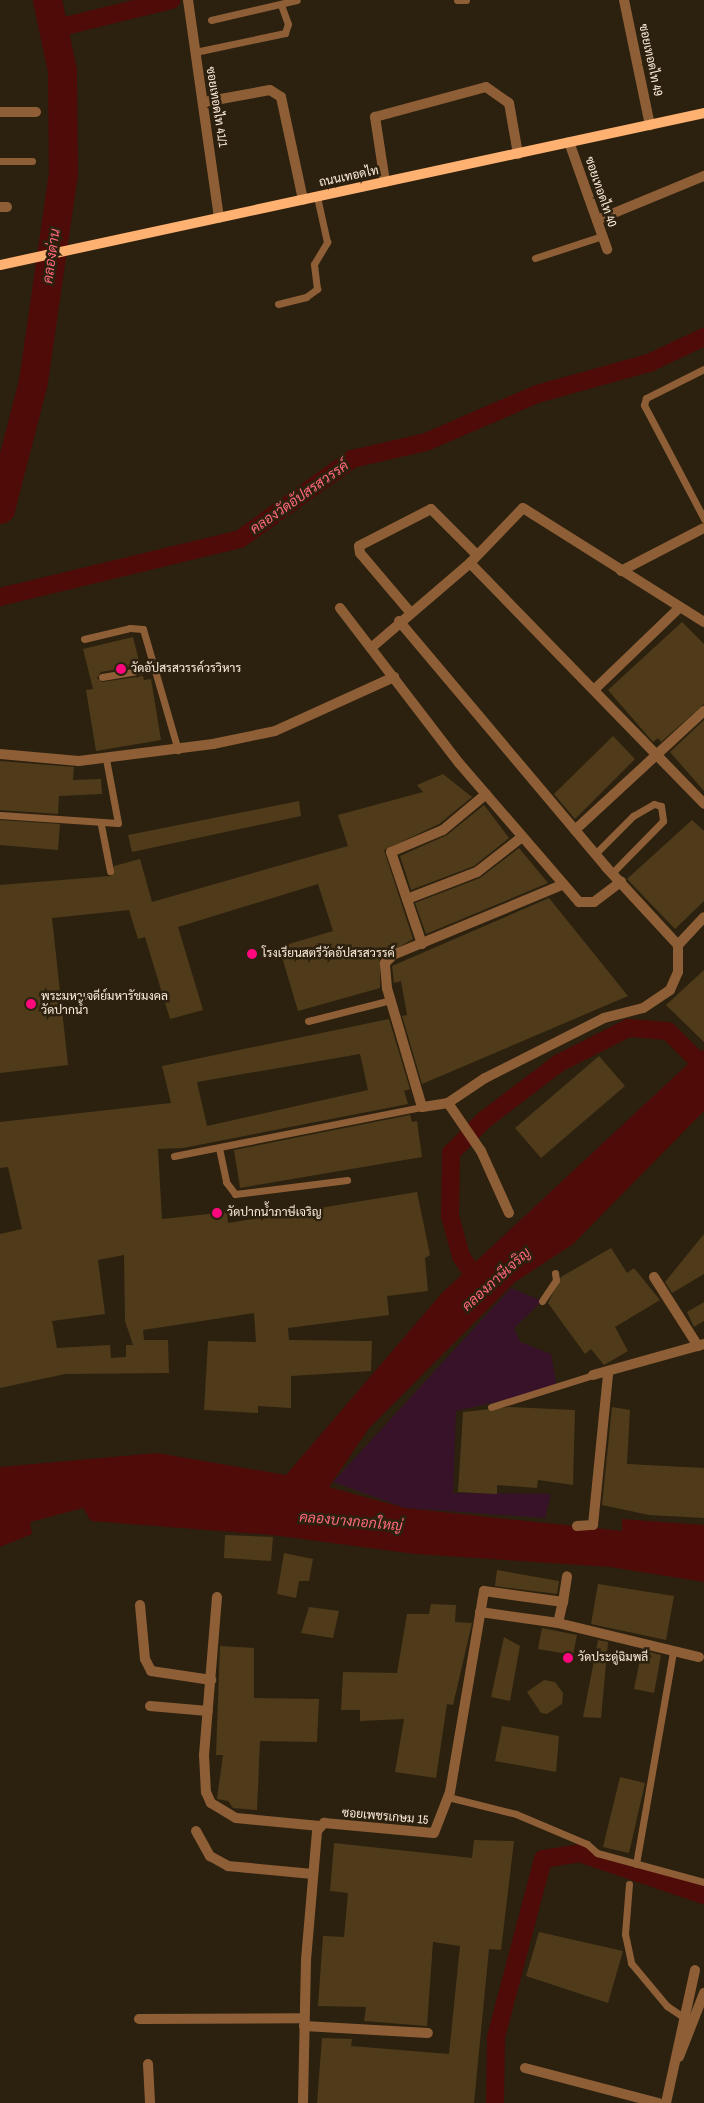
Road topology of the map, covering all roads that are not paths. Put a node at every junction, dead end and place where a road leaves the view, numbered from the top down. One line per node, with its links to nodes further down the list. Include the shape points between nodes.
1 (297, 0): 6 (lane)
2 (457, 0): 3 (lane)
3 (466, 0)
4 (624, 0): 13 (street, ซอยเทอดไท 49)
5 (188, 2): 8 (street, ซอยเทอดไท 41/1)
6 (280, 5): 7 (lane); 8 (lane, via 288,24 285,34)
7 (211, 20)
8 (195, 52): 9 (street, ซอยเทอดไท 41/1)
9 (204, 102): 21 (street, via 270,90 281,97); 22 (street, ซอยเทอดไท 41/1)
10 (0, 112): 11 (street)
11 (36, 112)
12 (704, 113): 13 (main road, ถนนเทอดไท)
13 (650, 125): 14 (main road, ถนนเทอดไท)
14 (569, 142): 15 (main road, ถนนเทอดไท); 23 (street, ซอยเทอดไท 40)
15 (518, 154): 19 (main road, ถนนเทอดไท); 19 (street, via 509,104 486,87 375,116)
16 (0, 161): 17 (lane)
17 (32, 162)
18 (704, 176): 23 (street)
19 (384, 182): 20 (main road, ถนนเทอดไท)
20 (317, 197): 21 (main road, ถนนเทอดไท); 28 (lane, via 327,242 314,264 317,289 306,297)
21 (303, 200): 22 (main road, ถนนเทอดไท)
22 (219, 218): 27 (main road, ถนนเทอดไท)
23 (597, 220): 24 (street, ซอยเทอดไท 40)
24 (602, 236): 25 (street, ซอยเทอดไท 40); 26 (lane)
25 (607, 249)
26 (535, 258)
27 (0, 265)
28 (278, 304)
29 (704, 369): 30 (lane, via 646,398 644,409)
30 (704, 519)
31 (704, 528): 33 (street)
32 (473, 559): 33 (street, via 523,508); 36 (street); 36 (street, via 431,509 360,546 360,553); 44 (street)
33 (621, 572): 35 (street)
34 (340, 608): 40 (street)
35 (679, 608): 38 (street); 44 (street)
36 (410, 612): 37 (street)
37 (399, 621): 40 (street); 54 (street)
38 (704, 622)
39 (84, 639): 41 (lane, via 139,627 148,638)
40 (371, 648): 43 (street)
41 (156, 668): 42 (lane); 46 (lane)
42 (102, 677)
43 (394, 677): 46 (street, via 275,731); 50 (street)
44 (596, 688): 48 (street)
45 (704, 711): 48 (street)
46 (178, 750): 49 (street)
47 (0, 754): 49 (street, via 48,760)
48 (654, 754): 51 (street); 54 (street)
49 (106, 759): 53 (lane, via 118,823)
50 (486, 794): 55 (street); 61 (street, via 443,830 391,852)
51 (704, 804)
52 (0, 815): 53 (lane)
53 (101, 825): 57 (lane)
54 (575, 830): 56 (street)
55 (522, 837): 60 (street); 61 (street, via 477,872)
56 (595, 854): 58 (street); 58 (lane, via 633,816 654,804 661,806 663,821)
57 (110, 870)
58 (612, 873): 59 (street)
59 (621, 882): 60 (street, via 583,904); 64 (street)
60 (562, 885): 63 (street)
61 (407, 899): 63 (street)
62 (704, 917): 64 (street)
63 (422, 944): 65 (street, via 393,955 386,963)
64 (678, 945): 67 (street, via 679,964 670,990 643,1008 604,1018 484,1078)
65 (391, 1000): 66 (lane); 68 (street)
66 (308, 1021)
67 (448, 1103): 68 (street); 72 (street, via 481,1152)
68 (422, 1107): 69 (lane)
69 (219, 1148): 70 (lane); 71 (lane, via 226,1182 235,1194)
70 (174, 1156)
71 (347, 1180)
72 (508, 1213)
73 (555, 1273): 75 (lane, via 556,1280)
74 (654, 1277): 76 (street)
75 (542, 1301)
76 (701, 1344): 77 (street)
77 (608, 1374): 78 (street); 80 (street, via 594,1525)
78 (593, 1375): 79 (lane)
79 (491, 1407)
80 (577, 1526)
81 (567, 1576): 83 (street)
82 (217, 1597): 89 (street)
83 (562, 1602): 85 (street, ซอยเพชรเกษม 15, via 484,1591); 86 (street)
84 (140, 1605): 89 (street, via 145,1659 151,1671)
85 (480, 1612): 86 (street); 92 (street, ซอยเพชรเกษม 15)
86 (558, 1623): 87 (street)
87 (673, 1651): 88 (street); 95 (lane)
88 (699, 1657)
89 (211, 1680): 91 (street)
90 (150, 1706): 91 (street)
91 (208, 1711): 93 (street, via 204,1755 206,1792 211,1803 236,1818)
92 (448, 1797): 93 (street, ซอยเพชรเกษม 15, via 431,1834); 95 (lane, via 516,1814 587,1844 597,1853)
93 (320, 1826): 96 (street)
94 (196, 1831): 96 (street, via 210,1856 228,1866)
95 (636, 1864): 97 (lane)
96 (314, 1874): 103 (street)
97 (704, 1882)
98 (629, 1884): 101 (lane, via 625,1934 631,1963 667,2006)
99 (695, 1970): 101 (street)
100 (704, 1993): 105 (street)
101 (685, 2018): 105 (street)
102 (139, 2019): 103 (street)
103 (304, 2022): 104 (street); 109 (street)
104 (428, 2033)
105 (679, 2058): 111 (street)
106 (148, 2064): 108 (street)
107 (525, 2068): 110 (street)
108 (150, 2103)
109 (303, 2103)
110 (658, 2103)
111 (666, 2103)

